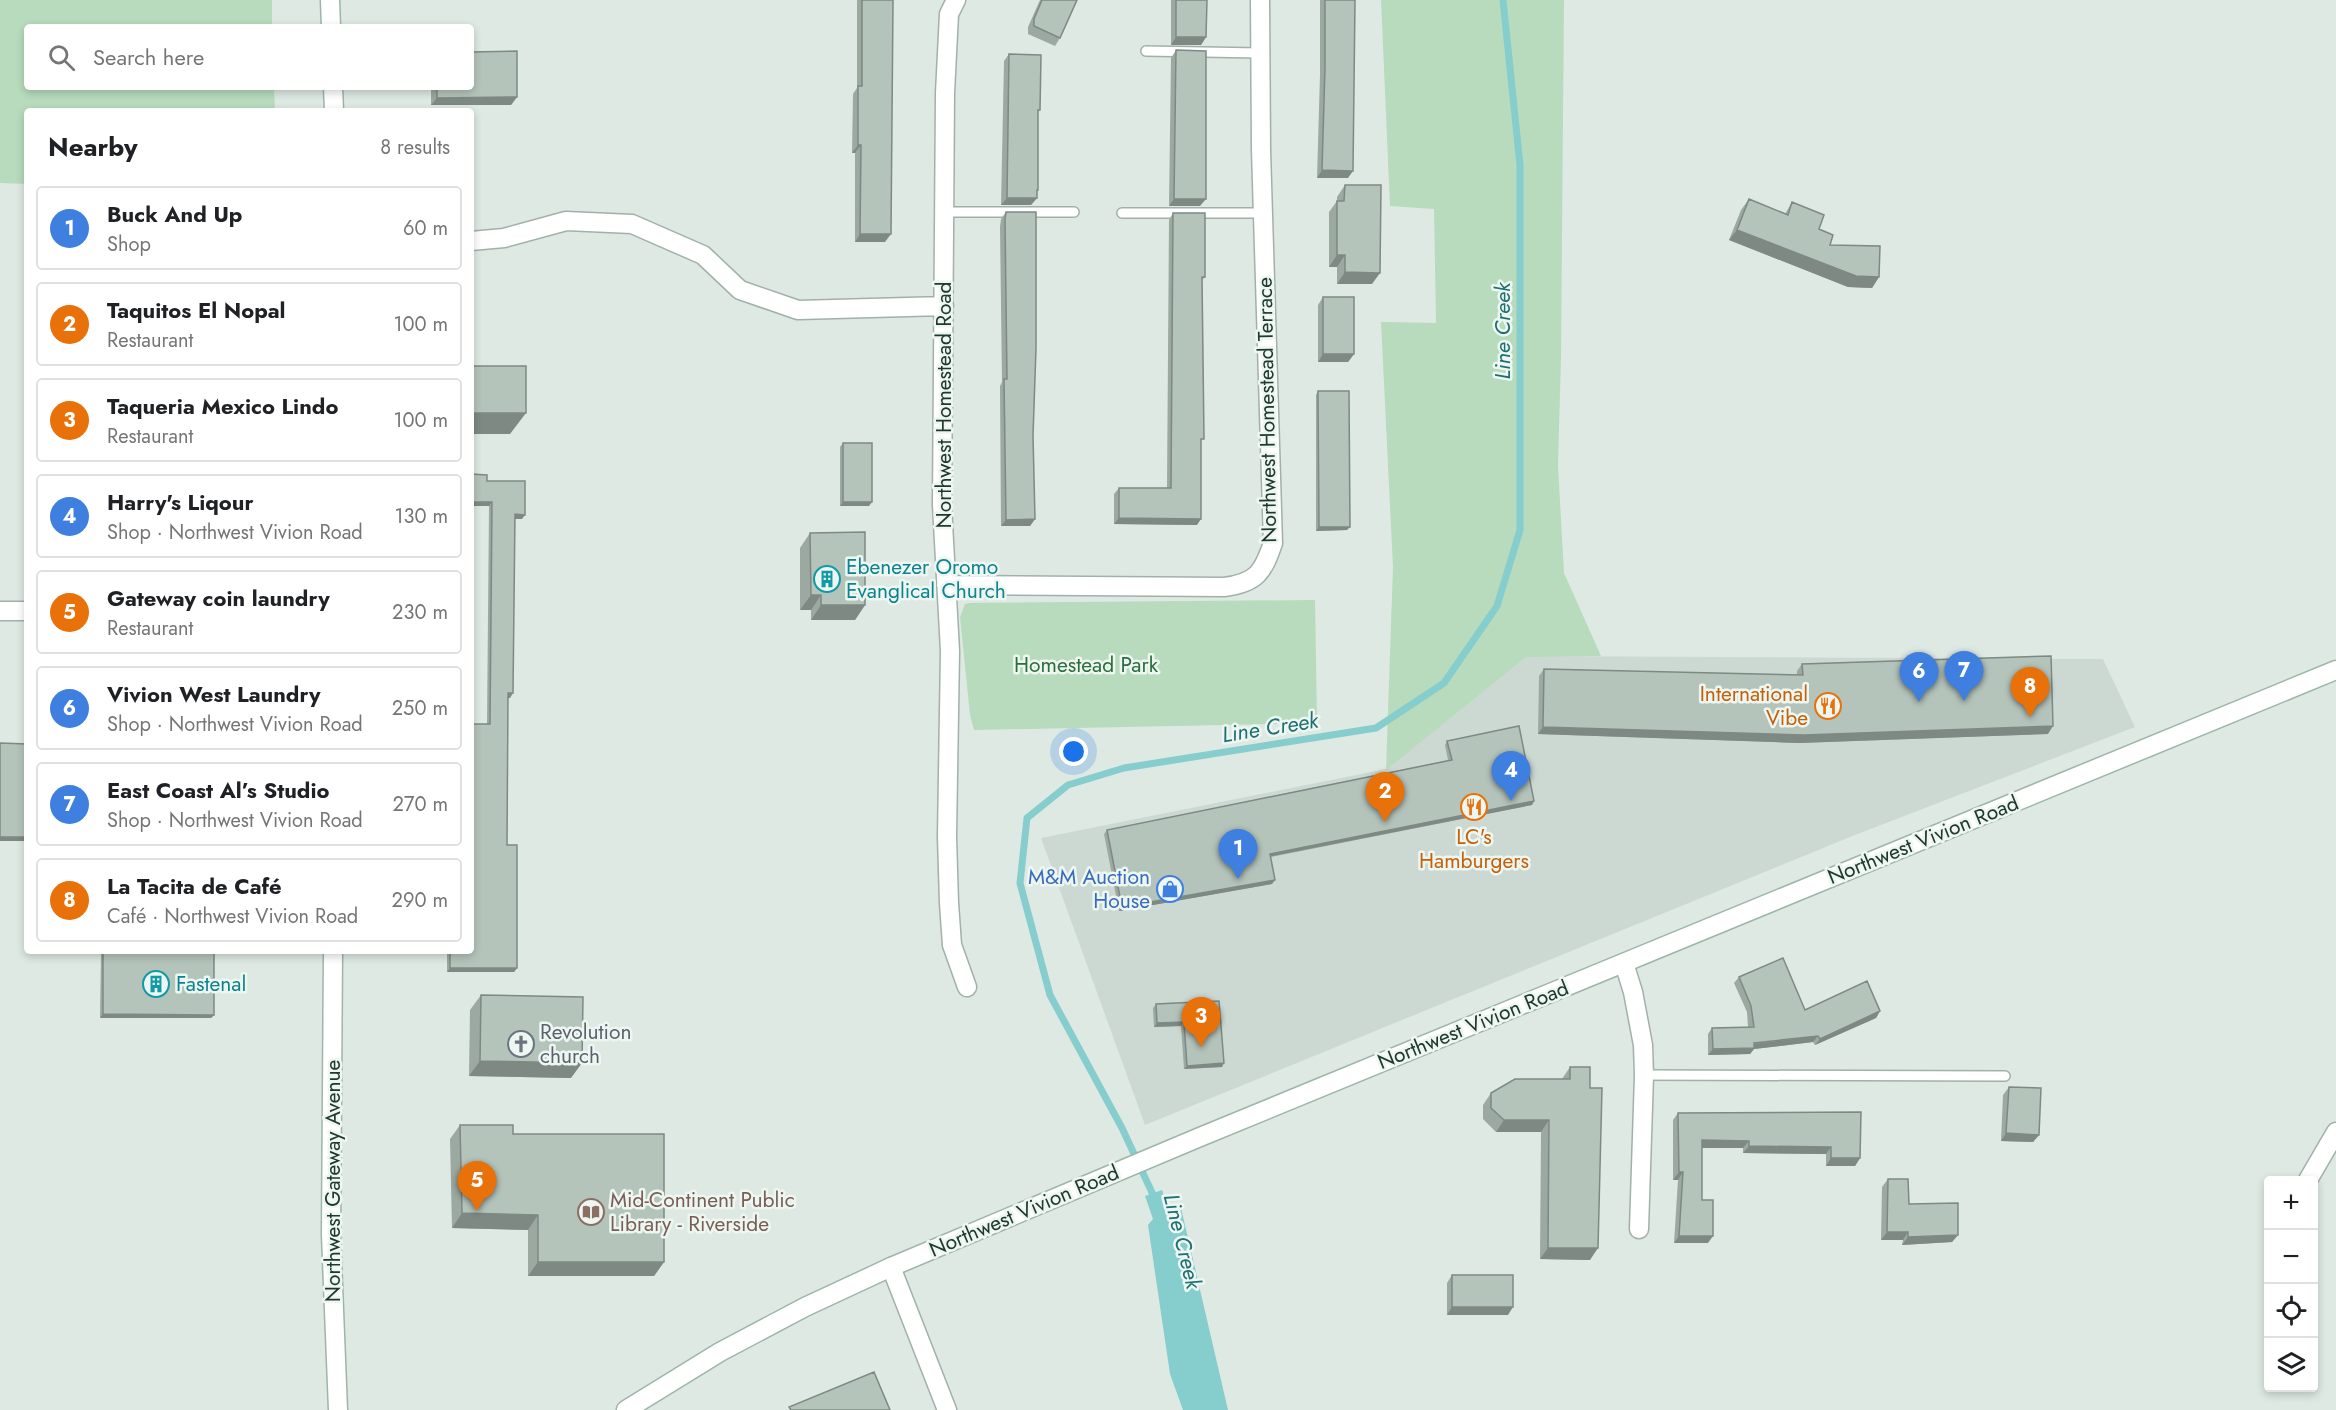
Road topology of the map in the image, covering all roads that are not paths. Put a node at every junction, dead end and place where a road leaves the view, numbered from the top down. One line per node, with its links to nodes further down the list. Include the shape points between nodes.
1 (330, 0): 4 (street)
2 (956, 0): 9 (street, Northwest Homestead Road, via 949,14)
3 (1260, 0): 6 (street, Northwest Homestead Terrace)
4 (331, 24)
5 (1146, 51): 6 (lane)
6 (1260, 53): 12 (street, Northwest Homestead Terrace)
7 (333, 90): 8 (street)
8 (334, 108)
9 (944, 212): 10 (lane); 14 (street, Northwest Homestead Road)
10 (1074, 212)
11 (1122, 213): 12 (lane)
12 (1263, 213): 15 (street, Northwest Homestead Terrace, via 1273,543 1264,567 1239,585 1224,587)
13 (474, 241): 14 (street, via 504,238 566,220 632,224 703,255 740,290 798,310)
14 (944, 306): 15 (street, Northwest Homestead Road, via 942,505)
15 (946, 585): 21 (street, Northwest Homestead Road, via 950,651 946,837 949,903 952,945)
16 (0, 611): 17 (street)
17 (24, 611)
18 (2336, 670): 20 (street, Northwest Vivion Road)
19 (333, 954): 28 (street, Northwest Gateway Avenue, via 332,1235)
20 (1624, 963): 22 (street, via 1643,1045); 27 (street, Northwest Vivion Road)
21 (967, 987)
22 (1644, 1075): 23 (lane); 26 (street)
23 (2005, 1076)
24 (2336, 1132): 25 (street)
25 (2310, 1176)
26 (1639, 1229)
27 (891, 1267): 29 (street, Northwest Vivion Road, via 720,1352); 30 (street)
28 (338, 1410)
29 (626, 1410)
30 (947, 1410)

